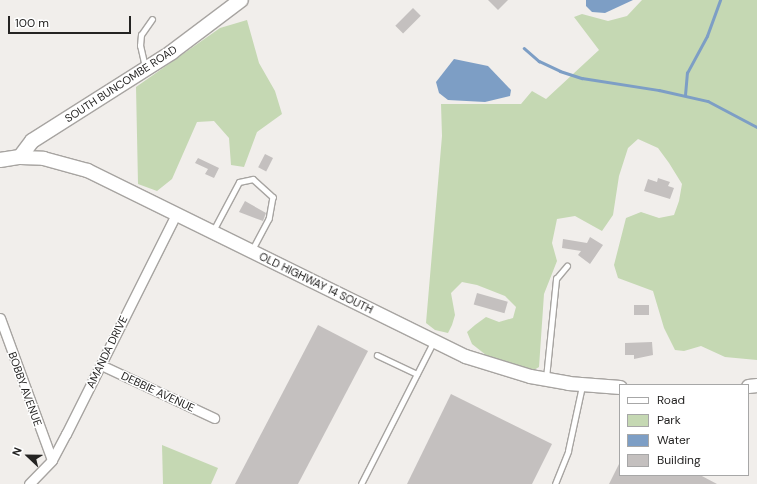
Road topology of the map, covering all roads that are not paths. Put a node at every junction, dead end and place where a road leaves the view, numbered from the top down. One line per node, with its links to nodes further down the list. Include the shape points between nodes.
1 (241, 0): 3 (main road, SOUTH BUNCOMBE ROAD, via 206,28)
2 (152, 19): 3 (lane, via 141,35 140,46)
3 (146, 68): 4 (main road, SOUTH BUNCOMBE ROAD, via 32,141)
4 (20, 157): 5 (main road); 6 (street, OLD HIGHWAY 14 SOUTH, via 43,158 87,170)
5 (0, 160)
6 (176, 214): 7 (street, OLD HIGHWAY 14 SOUTH); 13 (street, AMANDA DRIVE)
7 (213, 232): 8 (street, OLD HIGHWAY 14 SOUTH); 8 (lane, via 239,182 253,179 273,197 269,219)
8 (252, 251): 11 (street, OLD HIGHWAY 14 SOUTH)
9 (567, 266): 15 (lane, via 556,279)
10 (0, 320): 19 (street, BOBBY AVENUE)
11 (434, 341): 14 (lane); 15 (street, OLD HIGHWAY 14 SOUTH, via 487,364)
12 (377, 355): 14 (lane)
13 (101, 365): 18 (street, DEBBIE AVENUE); 19 (street, AMANDA DRIVE)
14 (417, 374): 21 (lane)
15 (546, 379): 16 (street, OLD HIGHWAY 14 SOUTH)
16 (582, 385): 17 (street, OLD HIGHWAY 14 SOUTH); 22 (lane, via 568,452)
17 (619, 387)
18 (214, 418)
19 (52, 460): 20 (street, AMANDA DRIVE)
20 (29, 484)
21 (361, 484)
22 (555, 484)

